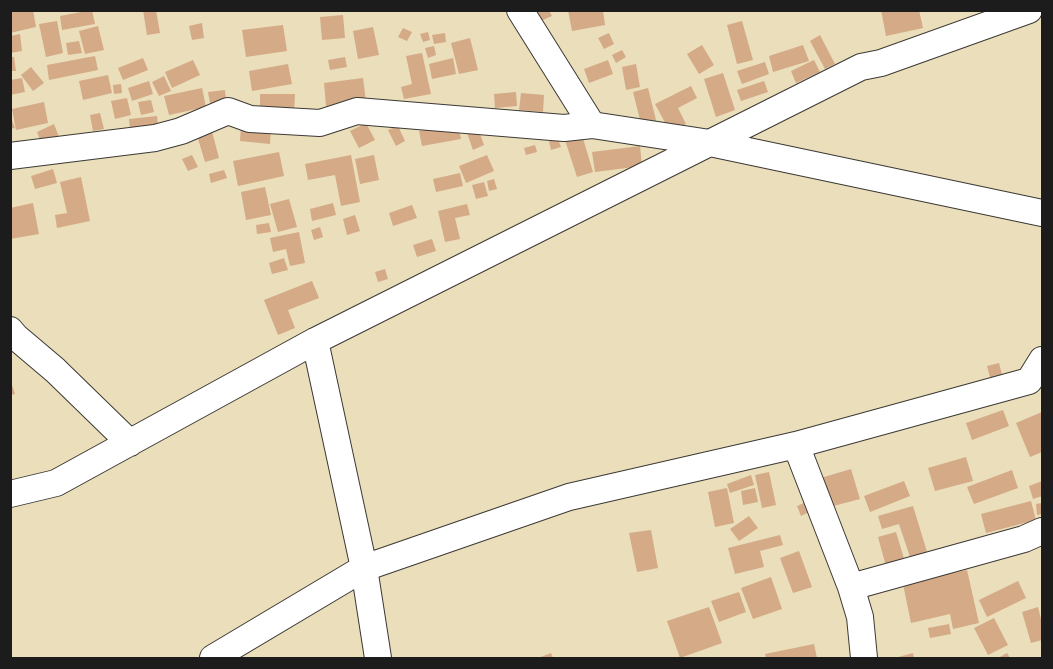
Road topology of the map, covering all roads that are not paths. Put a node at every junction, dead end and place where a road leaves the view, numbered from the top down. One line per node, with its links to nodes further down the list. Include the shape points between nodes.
1 (520, 10): 3 (street)
2 (1021, 12): 4 (street, via 861,67)
3 (592, 125): 4 (street); 5 (street, via 564,128 357,111 320,123 290,122 250,119 228,111 155,138)
4 (710, 143): 6 (street); 8 (street)
5 (10, 156)
6 (1042, 213)
7 (10, 330): 10 (street)
8 (315, 340): 10 (street); 14 (street)
9 (1042, 360): 11 (street, via 1029,381)
10 (130, 442): 12 (street, via 56,483)
11 (796, 445): 14 (street, via 569,497); 15 (street)
12 (10, 494)
13 (1042, 531): 15 (street)
14 (364, 568): 16 (street); 17 (street)
15 (851, 587): 18 (street, via 860,617)
16 (213, 658)
17 (378, 658)
18 (864, 658)

